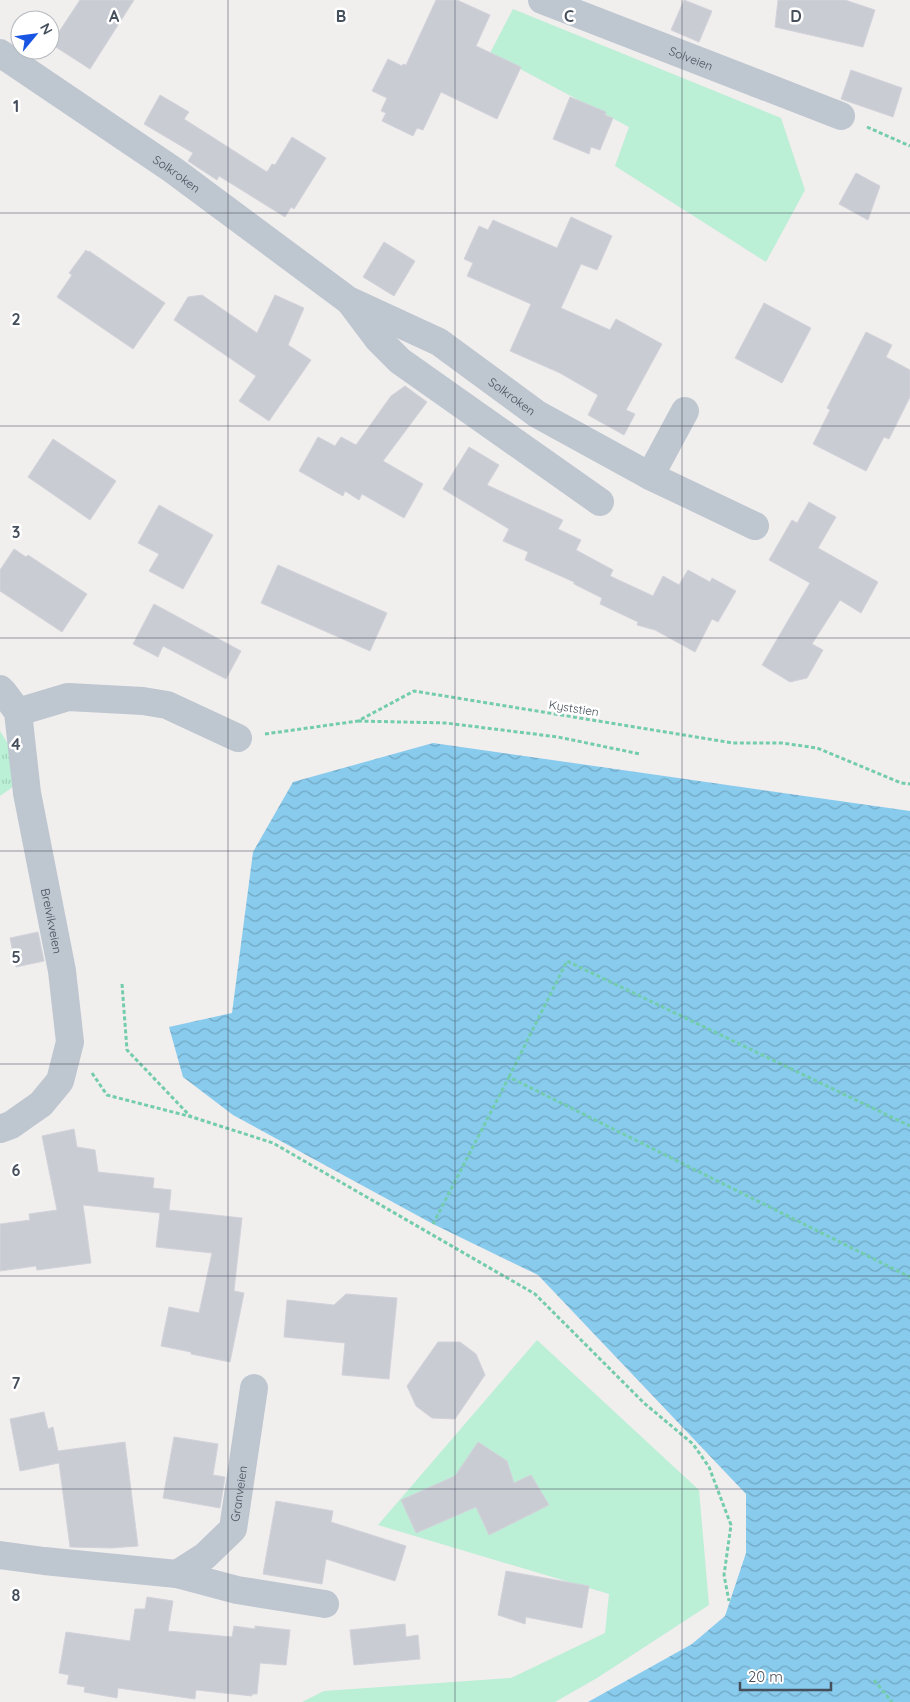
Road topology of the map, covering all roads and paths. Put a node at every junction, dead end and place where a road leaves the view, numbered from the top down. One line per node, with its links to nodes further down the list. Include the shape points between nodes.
1 (542, 0): 3 (street, Solveien)
2 (0, 53): 5 (street, Solkroken, via 173,170)
3 (841, 116): 4 (path)
4 (910, 146)
5 (348, 300): 7 (street, Solkroken, via 439,342 537,414); 8 (street, Solkroken, via 400,361)
6 (685, 411): 7 (street)
7 (650, 476): 9 (street, Solkroken)
8 (600, 502)
9 (755, 526)
10 (0, 689): 11 (street, Breivikveien)
11 (18, 712): 13 (street, via 68,697 143,701 167,705); 17 (street, Breivikveien, via 27,793 62,971)
12 (358, 721): 13 (path, Kyststien); 14 (path, via 446,723 558,737); 15 (path, Kyststien, via 414,691 733,743 782,743 817,748)
13 (238, 738)
14 (640, 754)
15 (910, 784)
16 (122, 984): 19 (path, via 127,1050)
17 (70, 1042): 19 (path, via 107,1095); 21 (street, Breivikveien, via 60,1081 41,1104)
18 (509, 1077): 20 (path, via 567,961); 22 (path); 23 (path)
19 (192, 1117): 27 (path, via 273,1143 535,1294 644,1403 693,1444 709,1467 730,1525 724,1575)
20 (910, 1126)
21 (0, 1129)
22 (433, 1224)
23 (910, 1276)
24 (254, 1388): 26 (street, Granveien, via 233,1529 205,1556)
25 (0, 1555): 26 (street)
26 (177, 1574): 28 (street, via 237,1590)
27 (729, 1601)
28 (325, 1604)
29 (874, 1680): 30 (path)
30 (892, 1702)

